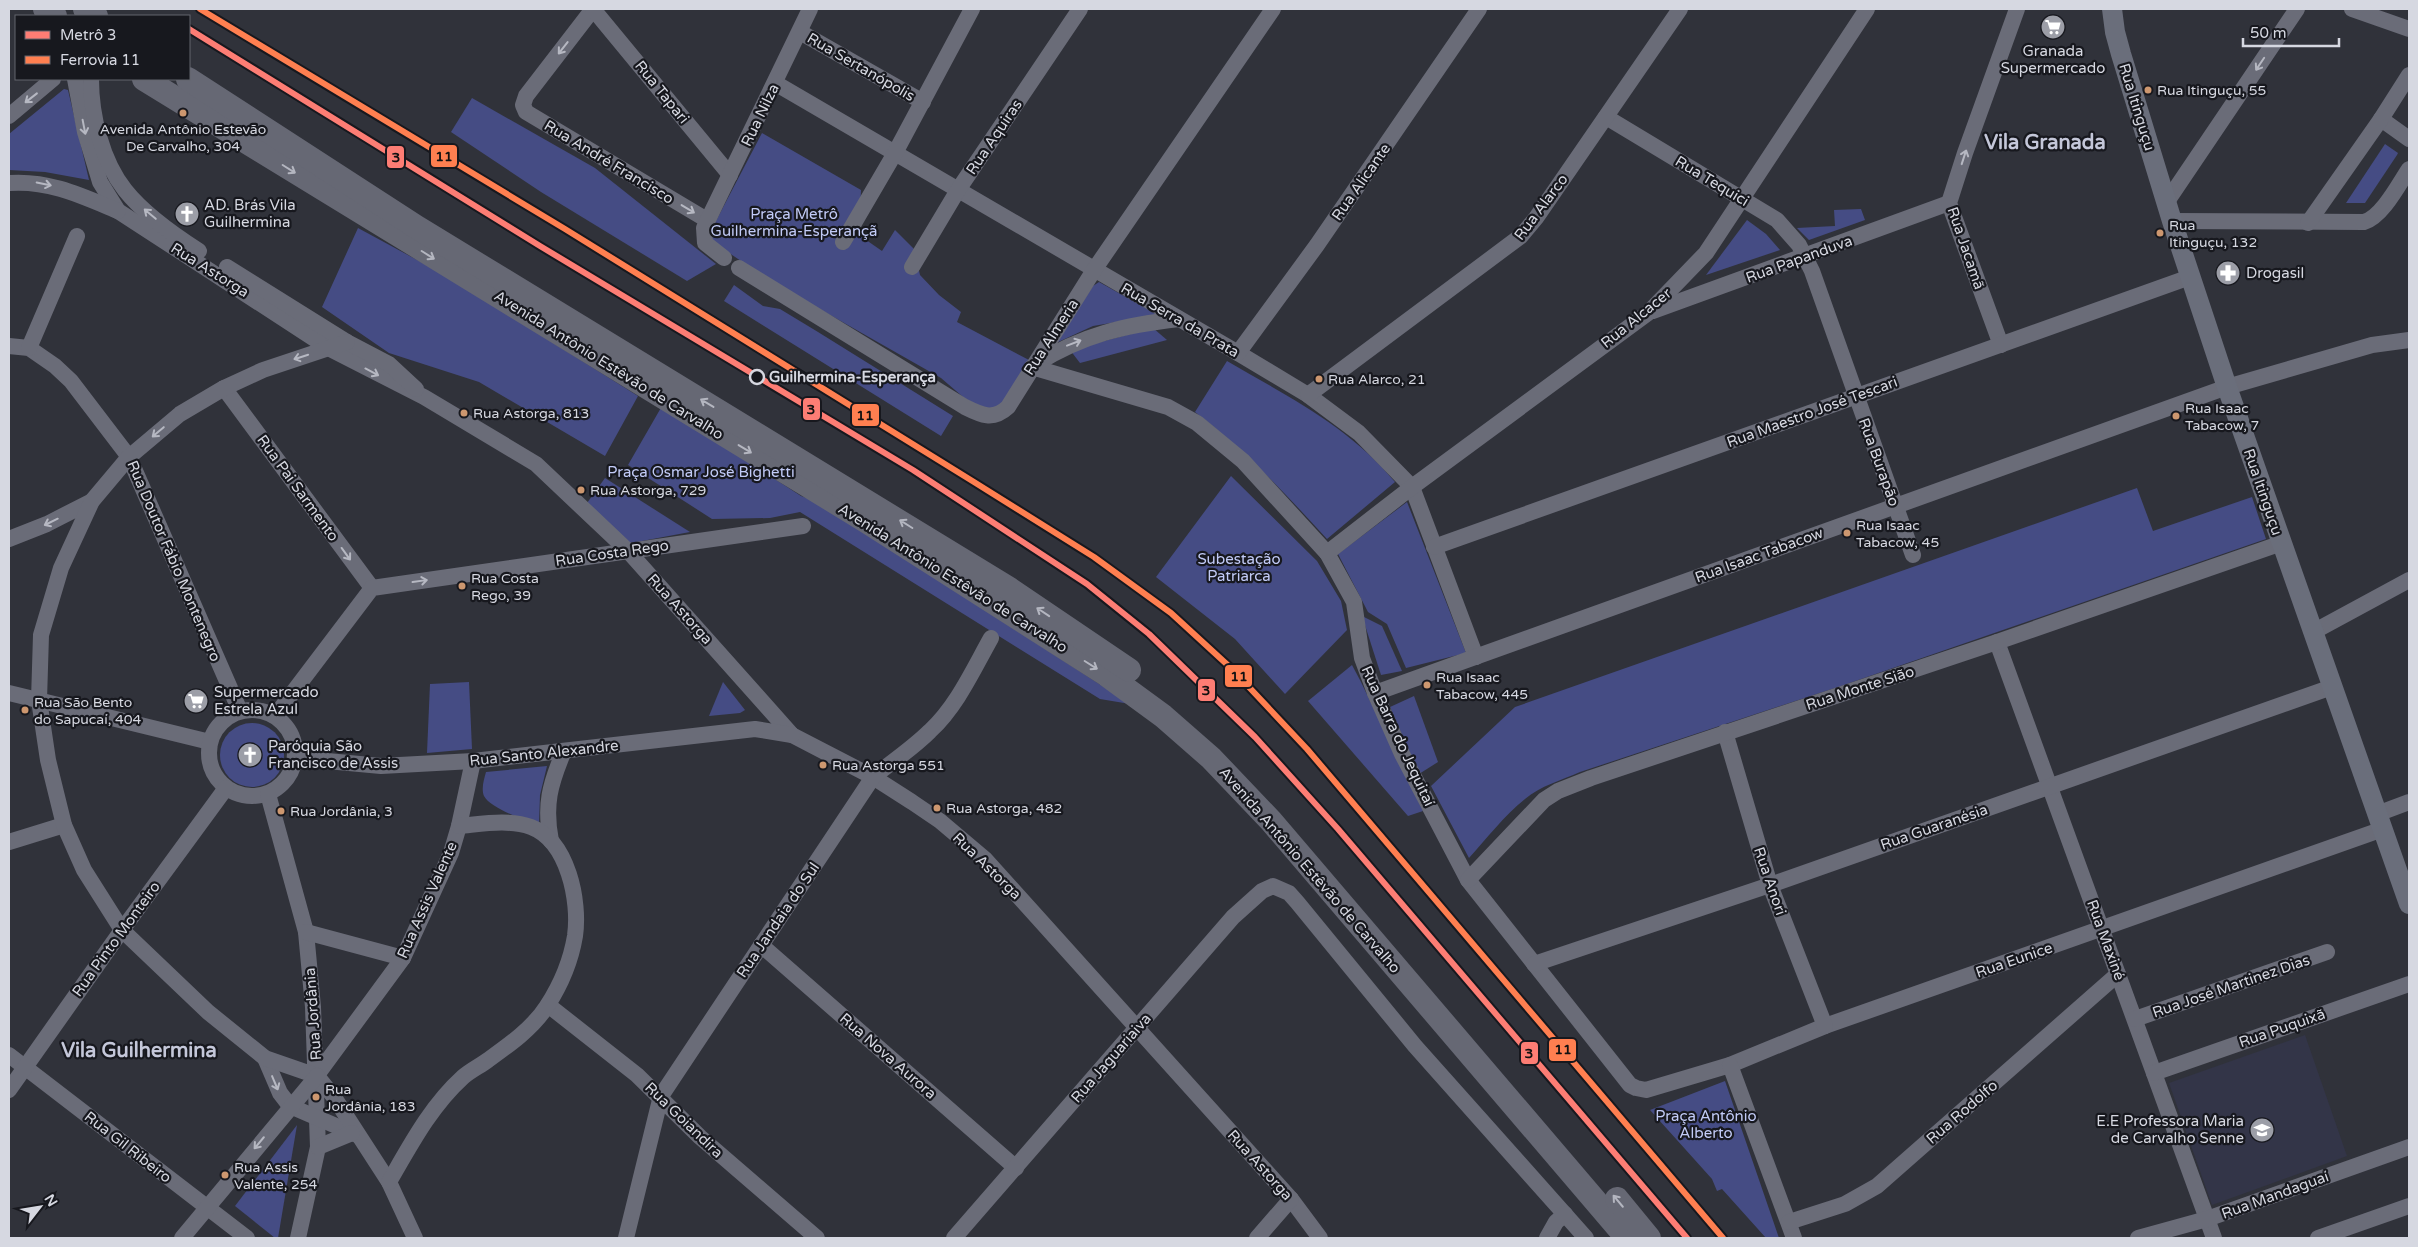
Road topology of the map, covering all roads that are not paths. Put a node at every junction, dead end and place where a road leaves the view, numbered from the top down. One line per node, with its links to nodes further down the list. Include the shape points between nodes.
1 (593, 9): 30 (street, Rua Tapari); 39 (street, Rua André Francisco, one-way to 39, via 526,96 523,105 526,112)
2 (810, 9): 14 (street, Rua Nilza)
3 (972, 9): 22 (street)
4 (1080, 9): 33 (street, Rua Aquiras)
5 (1273, 9): 47 (street, Rua Almeria)
6 (1479, 9): 57 (street, Rua Alicante, via 1317,245)
7 (1680, 9): 24 (street, Rua Alarco)
8 (1868, 9): 35 (street, Rua Alcacer)
9 (2017, 9): 36 (street, Rua Jacamã, one-way to 9)
10 (2296, 9): 38 (street, one-way to 38)
11 (2352, 9): 13 (street)
12 (2111, 11): 38 (main road, Rua Itinguçu)
13 (2409, 29)
14 (800, 32): 21 (street, Rua Nilza); 22 (street, Rua Sertanópolis)
15 (2409, 76): 25 (street)
16 (52, 80): 23 (street, one-way to 23)
17 (75, 80): 31 (street, Rua Astorga, one-way to 31, via 85,132)
18 (91, 80): 28 (street, Rua Astorga, via 98,133)
19 (146, 80): 153 (highway, Avenida Antônio Estêvão de Carvalho, one-way to 153, via 866,521 1107,675 1163,716 1211,758 1270,820)
20 (190, 80): 154 (highway, Avenida Antônio Estêvão de Carvalho, one-way to 20, via 1265,791 1214,738 1128,669 1008,588 418,228)
21 (775, 83): 27 (street, Rua Serra da Prata); 30 (street, Rua Nilza)
22 (923, 102): 27 (street)
23 (9, 116)
24 (1606, 117): 35 (street, Rua Tequici); 61 (street, Rua Alarco, via 1536,218 1511,245)
25 (2381, 119): 26 (street); 40 (street)
26 (2409, 139)
27 (895, 153): 33 (street, Rua Serra da Prata); 42 (street)
28 (111, 166): 31 (street); 52 (street, Rua Astorga, one-way to 28, via 189,244 137,202 125,190)
29 (2409, 169): 40 (street, via 2379,213 2370,220)
30 (730, 175): 39 (street, Rua Nilza)
31 (100, 182): 34 (street, via 92,189); 37 (street, Rua Astorga)
32 (9, 183): 34 (street, one-way to 34, via 36,182)
33 (958, 190): 45 (street, Rua Aquiras); 47 (street, Rua Serra da Prata)
34 (78, 193): 37 (street)
35 (1743, 200): 43 (street, Rua Tequici, via 1777,220); 49 (street, Rua Alcacer, via 1706,253)
36 (1949, 203): 43 (street, Rua Papanduva); 53 (street, Rua Jacamã)
37 (118, 211): 56 (street, Rua Astorga)
38 (2169, 212): 40 (street); 48 (main road, Rua Itinguçu)
39 (708, 220): 44 (street, via 703,233 705,243)
40 (2308, 223)
41 (77, 236): 55 (street)
42 (843, 242)
43 (1806, 256): 49 (street, Rua Papanduva); 62 (street, Rua Burapão)
44 (724, 258)
45 (912, 267)
46 (739, 268): 58 (street, Rua Almeria, via 984,416 1000,414 1008,407)
47 (1094, 270): 50 (street, Rua Serra da Prata); 58 (street, Rua Almeria)
48 (2190, 277): 53 (street, Rua Maestro José Tescari); 60 (main road, Rua Itinguçu)
49 (1648, 313): 65 (street, Rua Alcacer)
50 (1179, 319): 57 (street, Rua Serra da Prata); 58 (street, one-way to 50, via 1073,342 1114,330)
51 (2409, 340): 60 (street, Rua Isaac Tabacow, via 2372,345)
52 (347, 342): 56 (street); 63 (street, Rua Astorga, via 389,364)
53 (2001, 344): 62 (street, Rua Maestro José Tescari)
54 (9, 346): 55 (street, Rua Doutor Fábio Montenegro)
55 (29, 348): 64 (street, Rua Doutor Fábio Montenegro, via 71,382)
56 (330, 349): 59 (street, one-way to 59, via 279,364); 63 (street, Rua Astorga, one-way to 63)
57 (1238, 353): 61 (street, Rua Serra da Prata)
58 (1032, 366): 73 (street, Rua Barra do Jequitaí, via 1168,407 1197,423 1243,461)
59 (224, 388): 64 (street, one-way to 64, via 180,414); 76 (street, Rua Pai Sarmento, one-way to 76)
60 (2227, 388): 67 (street, Rua Isaac Tabacow); 70 (main road, Rua Itinguçu)
61 (1308, 395): 65 (street, Rua Serra da Prata, via 1358,433)
62 (1856, 396): 67 (street, Rua Burapão); 71 (street, Rua Maestro José Tescari)
63 (424, 398): 72 (street, Rua Astorga, via 536,464)
64 (129, 457): 66 (street); 85 (street, Rua Doutor Fábio Montenegro)
65 (1412, 487): 71 (street, Rua Serra da Prata); 73 (street, Rua Alcacer)
66 (92, 500): 69 (street, one-way to 69, via 47,524); 84 (street, via 49,602 41,635)
67 (1895, 506): 74 (street, Rua Burapão); 80 (street, Rua Isaac Tabacow)
68 (803, 526): 72 (street, Rua Costa Rego)
69 (9, 539)
70 (2282, 544): 77 (main road, Rua Itinguçu); 79 (street, Rua Monte Sião)
71 (1434, 547): 80 (street, Rua Serra da Prata)
72 (628, 551): 76 (street, Rua Costa Rego, one-way to 72); 88 (street, Rua Astorga)
73 (1327, 553): 83 (street, Rua Barra do Jequitaí, via 1354,602 1362,658)
74 (1913, 555)
75 (2409, 580): 77 (street)
76 (372, 588): 86 (street)
77 (2313, 632): 81 (main road, Rua Itinguçu)
78 (991, 638): 93 (street, Rua Jandaia do Sul, via 960,694 942,718 918,742)
79 (1997, 642): 87 (street, Rua Monte Sião); 94 (street, Rua Maxiné)
80 (1476, 657): 83 (street, Rua Isaac Tabacow)
81 (2332, 687): 94 (street, Rua Guaranésia); 98 (main road, Rua Itinguçu)
82 (9, 693): 84 (street)
83 (1375, 693): 103 (street, Rua Barra do Jequitaí, via 1402,754)
84 (39, 700): 89 (street); 99 (street, via 48,760)
85 (240, 711): 86 (street, via 264,711); 89 (street, via 221,723)
86 (275, 716): 91 (street, via 291,734)
87 (1725, 732): 103 (street, Rua Monte Sião, via 1558,791 1535,807); 104 (street, Rua Anori)
88 (792, 735): 90 (street, Rua Santo Alexandre, via 755,730); 93 (street, Rua Astorga)
89 (210, 742): 95 (street, via 211,768)
90 (564, 750): 92 (street, Rua Santo Alexandre); 101 (street, via 549,789 547,807)
91 (295, 758): 92 (street, Rua Santo Alexandre, via 381,766); 96 (street, via 287,780)
92 (473, 761): 100 (street, Rua Assis Valente)
93 (872, 776): 110 (street, Rua Jandaia do Sul); 119 (street, Rua Astorga, via 940,821 985,859)
94 (2050, 786): 104 (street, Rua Guaranésia); 108 (street, Rua Maxiné)
95 (226, 788): 96 (street, via 239,795 254,797); 107 (street, Rua Pinto Monteiro)
96 (268, 794): 109 (street, Rua Jordânia)
97 (2409, 802): 98 (street, Rua Eunice)
98 (2380, 822): 106 (main road, Rua Itinguçu); 108 (street, Rua Eunice)
99 (64, 825): 102 (street); 107 (street, via 84,870)
100 (459, 826): 101 (street, via 519,824 533,828); 112 (street, Rua Assis Valente, via 451,853)
101 (551, 841): 116 (street, via 567,866 575,935 569,962)
102 (9, 842)
103 (1468, 880): 113 (street, Rua Barra do Jequitaí)
104 (1770, 885): 113 (street, Rua Guaranésia); 118 (street, Rua Anori)
105 (1273, 886): 119 (street, Rua Jaguariaiva, via 1254,897 1233,917); 139 (street, Avenida Antônio Estêvão de Carvalho, via 1289,893 1415,1046)
106 (2409, 904)
107 (122, 930): 121 (street, via 208,1012); 123 (street, Rua Pinto Monteiro)
108 (2102, 930): 114 (street, Rua Maxiné); 118 (street, Rua Eunice)
109 (306, 932): 112 (street); 125 (street, Rua Jordânia)
110 (761, 945): 128 (street, Rua Jandaia do Sul); 134 (street, Rua Nova Aurora)
111 (2327, 952): 117 (street, Rua José Martinez Dias)
112 (403, 958): 125 (street, Rua Assis Valente)
113 (1534, 964): 127 (street, Rua Barra do Jequitaí, via 1630,1085)
114 (2118, 974): 117 (street, Rua Maxiné); 141 (street, Rua Rodolfo, via 1877,1186)
115 (2409, 984): 124 (street, Rua Puquixã)
116 (548, 1005): 128 (street, Rua Goiandira); 135 (street, via 536,1022 464,1076 448,1092 421,1126)
117 (2135, 1019): 124 (street, Rua Maxiné)
118 (1825, 1026): 122 (street, Rua Eunice)
119 (1137, 1028): 134 (street, Rua Jaguariaiva); 136 (street, Rua Astorga)
120 (9, 1056): 123 (street, Rua Gil Ribeiro)
121 (265, 1058): 125 (street); 129 (street, one-way to 129, via 280,1093)
122 (1730, 1065): 127 (street, Rua Eunice); 141 (street)
123 (24, 1067): 126 (street, Rua Pinto Monteiro); 138 (street, Rua Gil Ribeiro)
124 (2154, 1073): 140 (street, Rua Maxiné)
125 (317, 1075): 129 (street, Rua Assis Valente); 130 (street, Rua Jordânia); 131 (street)
126 (9, 1090)
127 (1646, 1090)
128 (661, 1096): 146 (street, Rua Jandaia do Sul); 147 (street, Rua Goiandira, via 700,1137)
129 (290, 1106): 130 (street); 138 (street, Rua Assis Valente, one-way to 138)
130 (318, 1118): 131 (street); 132 (street, Rua Jordânia)
131 (355, 1134): 132 (street); 135 (street)
132 (318, 1147): 144 (street, Rua Jordânia)
133 (2409, 1147): 140 (street, Rua Mandaguaí)
134 (1016, 1168): 148 (street, Rua Jaguariaiva)
135 (389, 1182): 145 (street)
136 (1291, 1199): 149 (street); 150 (street, Rua Astorga)
137 (2409, 1206): 157 (street)
138 (206, 1207): 142 (street, Rua Assis Valente); 143 (street, Rua Gil Ribeiro)
139 (1565, 1214): 151 (street); 152 (street, Avenida Antônio Estêvão de Carvalho)
140 (2208, 1220): 155 (street, Rua Mandaguaí); 156 (street, Rua Maxiné)
141 (1791, 1230)
142 (182, 1238)
143 (247, 1238)
144 (298, 1238)
145 (415, 1238)
146 (626, 1238)
147 (817, 1238)
148 (954, 1238)
149 (1256, 1238)
150 (1320, 1238)
151 (1547, 1238)
152 (1586, 1238)
153 (1627, 1238)
154 (1649, 1238)
155 (2138, 1238)
156 (2214, 1238)
157 (2318, 1238)

